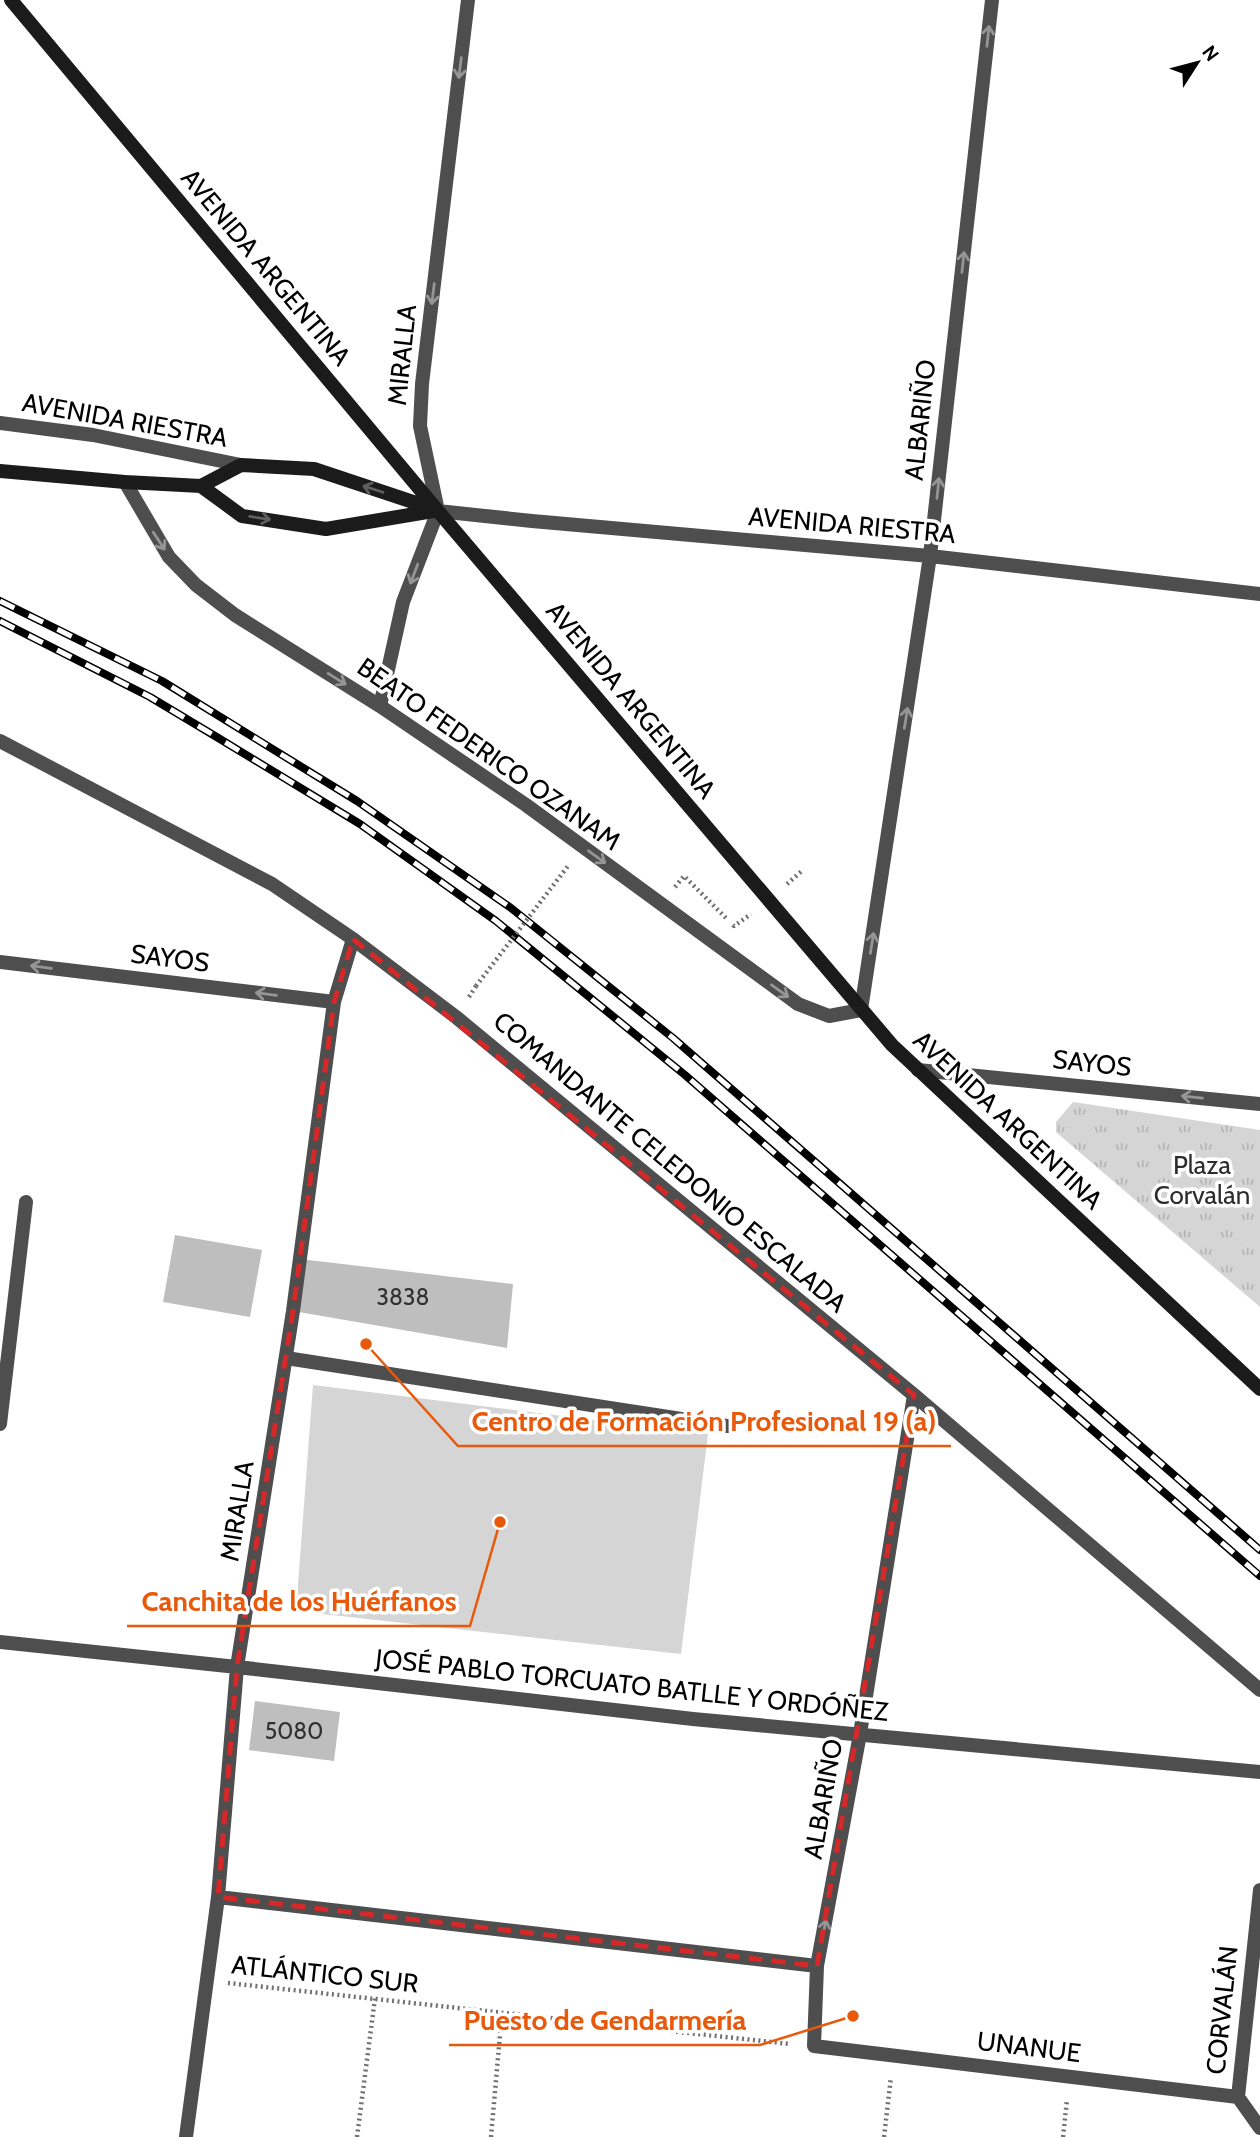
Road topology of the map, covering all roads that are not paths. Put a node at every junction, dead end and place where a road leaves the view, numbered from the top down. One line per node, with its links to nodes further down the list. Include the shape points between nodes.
1 (11, 0): 9 (main road, AVENIDA ARGENTINA)
2 (468, 0): 9 (street, MIRALLA, one-way to 9, via 422,384 420,426)
3 (992, 0): 10 (street, ALBARIÑO, one-way to 3)
4 (0, 424): 5 (street, AVENIDA RIESTRA, via 93,435)
5 (241, 465): 8 (main road, AVENIDA RIESTRA); 9 (main road, AVENIDA RIESTRA, one-way to 5, via 314,469)
6 (0, 471): 7 (main road, AVENIDA RIESTRA)
7 (125, 482): 8 (main road, AVENIDA RIESTRA); 12 (street, BEATO FEDERICO OZANAM, one-way to 12, via 169,557 196,586)
8 (201, 486): 9 (main road, AVENIDA RIESTRA, one-way to 9, via 242,516 326,529)
9 (438, 511): 10 (street, AVENIDA RIESTRA); 12 (street, one-way to 12, via 403,602); 17 (main road, AVENIDA ARGENTINA)
10 (930, 556): 11 (street, AVENIDA RIESTRA); 17 (street, ALBARIÑO, one-way to 10)
11 (1260, 594)
12 (380, 706): 17 (street, BEATO FEDERICO OZANAM, one-way to 17, via 526,805 798,1004 829,1016)
13 (0, 741): 14 (street, COMANDANTE CELEDONIO ESCALADA, via 272,884)
14 (354, 939): 16 (street, MIRALLA); 23 (street, COMANDANTE CELEDONIO ESCALADA, via 456,1017)
15 (0, 962): 16 (street, SAYOS, one-way to 15)
16 (334, 1002): 21 (street, MIRALLA)
17 (862, 1010): 18 (main road, AVENIDA ARGENTINA)
18 (918, 1070): 19 (street, SAYOS, one-way to 18); 22 (main road, AVENIDA ARGENTINA)
19 (1260, 1104)
20 (26, 1202): 24 (street)
21 (286, 1358): 25 (street); 27 (street, MIRALLA)
22 (1260, 1389)
23 (914, 1395): 28 (street, COMANDANTE CELEDONIO ESCALADA); 29 (street, ALBARIÑO)
24 (0, 1424)
25 (727, 1426)
26 (0, 1642): 27 (street, JOSÉ PABLO TORCUATO BATLLE Y ORDÓÑEZ)
27 (237, 1667): 29 (street, JOSÉ PABLO TORCUATO BATLLE Y ORDÓÑEZ); 32 (street, MIRALLA)
28 (1260, 1690)
29 (860, 1734): 30 (street, JOSÉ PABLO TORCUATO BATLLE Y ORDÓÑEZ); 33 (street, ALBARIÑO, one-way to 29)
30 (1260, 1772)
31 (1260, 1890): 35 (street, CORVALÁN)
32 (218, 1897): 33 (street); 37 (street, MIRALLA)
33 (817, 1966): 34 (street, ALBARIÑO)
34 (814, 2046): 35 (street, UNANUE)
35 (1238, 2097): 36 (street, CORVALÁN)
36 (1260, 2128)
37 (186, 2137)

